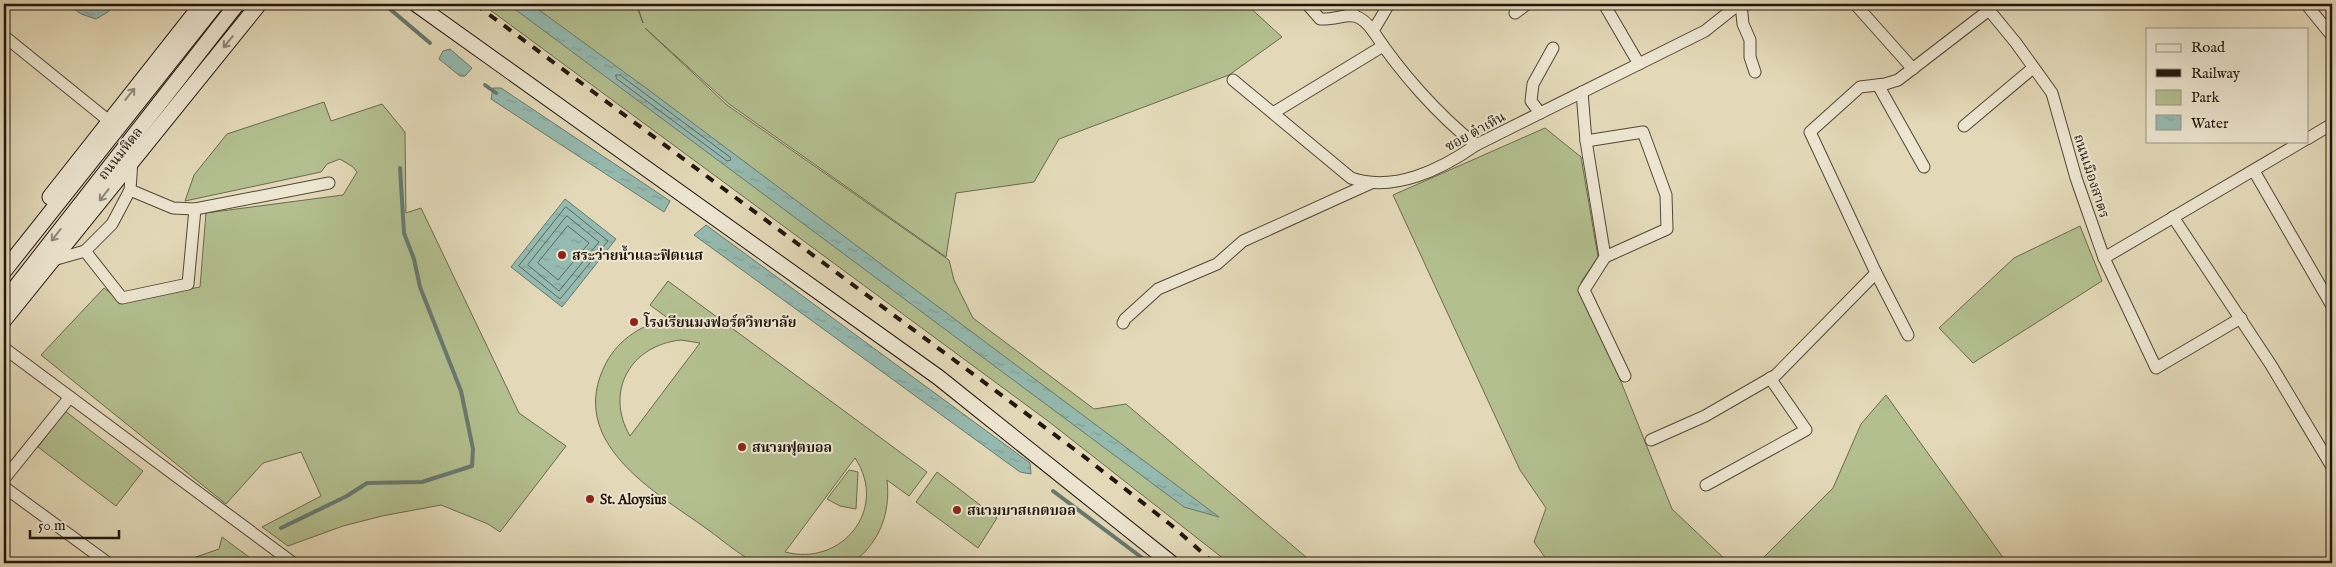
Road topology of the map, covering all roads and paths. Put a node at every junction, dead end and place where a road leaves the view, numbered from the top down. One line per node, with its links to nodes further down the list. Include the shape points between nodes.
1 (202, 4): 31 (main road, one-way to 1)
2 (216, 4): 51 (main road, ถนนมหิดล)
3 (237, 4): 53 (main road, ถนนมหิดล, one-way to 53)
4 (259, 4): 38 (main road, one-way to 38)
5 (416, 4): 70 (main road, via 938,377)
6 (1307, 4): 16 (street, via 1320,19)
7 (1348, 4): 16 (street)
8 (1389, 4): 17 (street)
9 (1527, 4): 15 (street)
10 (1604, 4): 22 (street)
11 (1740, 4): 22 (street, ซอย ต๋าเหิน, via 1705,31); 25 (street)
12 (1855, 4): 24 (street)
13 (2306, 4): 19 (street)
14 (1987, 7): 23 (street, ถนนเมืองสาตร); 24 (street)
15 (1516, 13)
16 (1354, 15): 17 (street, via 1365,20)
17 (1373, 31): 20 (street)
18 (4, 36): 31 (street)
19 (2332, 36)
20 (1383, 46): 29 (street); 37 (street, via 1450,124)
21 (1553, 48): 30 (street, via 1533,84 1531,101)
22 (1640, 64): 28 (street, ซอย ต๋าเหิน)
23 (2033, 68): 33 (street); 49 (street, ถนนเมืองสาตร, via 2052,93 2076,178)
24 (1913, 69): 27 (street, via 1898,80)
25 (1755, 72)
26 (1233, 80): 29 (street, ซอย ต๋าเหิน)
27 (1878, 85): 39 (street); 52 (street, via 1860,87 1810,132)
28 (1582, 92): 30 (street, ซอย ต๋าเหิน); 35 (street)
29 (1273, 113): 41 (street, ซอย ต๋าเหิน, via 1351,178)
30 (1540, 113): 37 (street, ซอย ต๋าเหิน)
31 (109, 121): 48 (main road)
32 (2332, 124): 34 (street)
33 (1964, 126)
34 (2308, 138)
35 (1586, 141): 47 (street); 47 (street, via 1643,132 1666,195 1667,229)
36 (2301, 142): 40 (street)
37 (1476, 145): 41 (street, ซอย ต๋าเหิน, via 1429,172 1396,181)
38 (132, 160): 43 (street); 50 (main road, one-way to 50)
39 (1924, 167)
40 (2254, 171): 45 (street); 54 (street)
41 (1372, 182): 57 (street, via 1243,241 1217,264 1158,289)
42 (329, 183): 44 (street)
43 (130, 190): 44 (street, via 173,208); 46 (street, via 112,224)
44 (195, 209): 46 (street, via 188,284 122,298)
45 (2173, 217): 49 (street); 55 (street)
46 (85, 251): 50 (street)
47 (1605, 257): 60 (street, via 1584,290)
48 (4, 258)
49 (2104, 258): 55 (street, ถนนเมืองสาตร, via 2156,368)
50 (53, 260): 56 (main road)
51 (4, 271)
52 (1876, 273): 58 (street); 61 (street)
53 (4, 302)
54 (2332, 306)
55 (2241, 318): 64 (street)
56 (4, 320)
57 (1123, 323)
58 (1908, 335)
59 (4, 348): 62 (street)
60 (1625, 376)
61 (1770, 378): 63 (street, via 1705,416); 66 (street, via 1806,430)
62 (70, 397): 65 (street); 69 (street)
63 (1651, 440)
64 (2332, 467)
65 (4, 479)
66 (1706, 485)
67 (4, 486): 68 (street)
68 (108, 563)
69 (293, 563)
70 (1171, 563)

